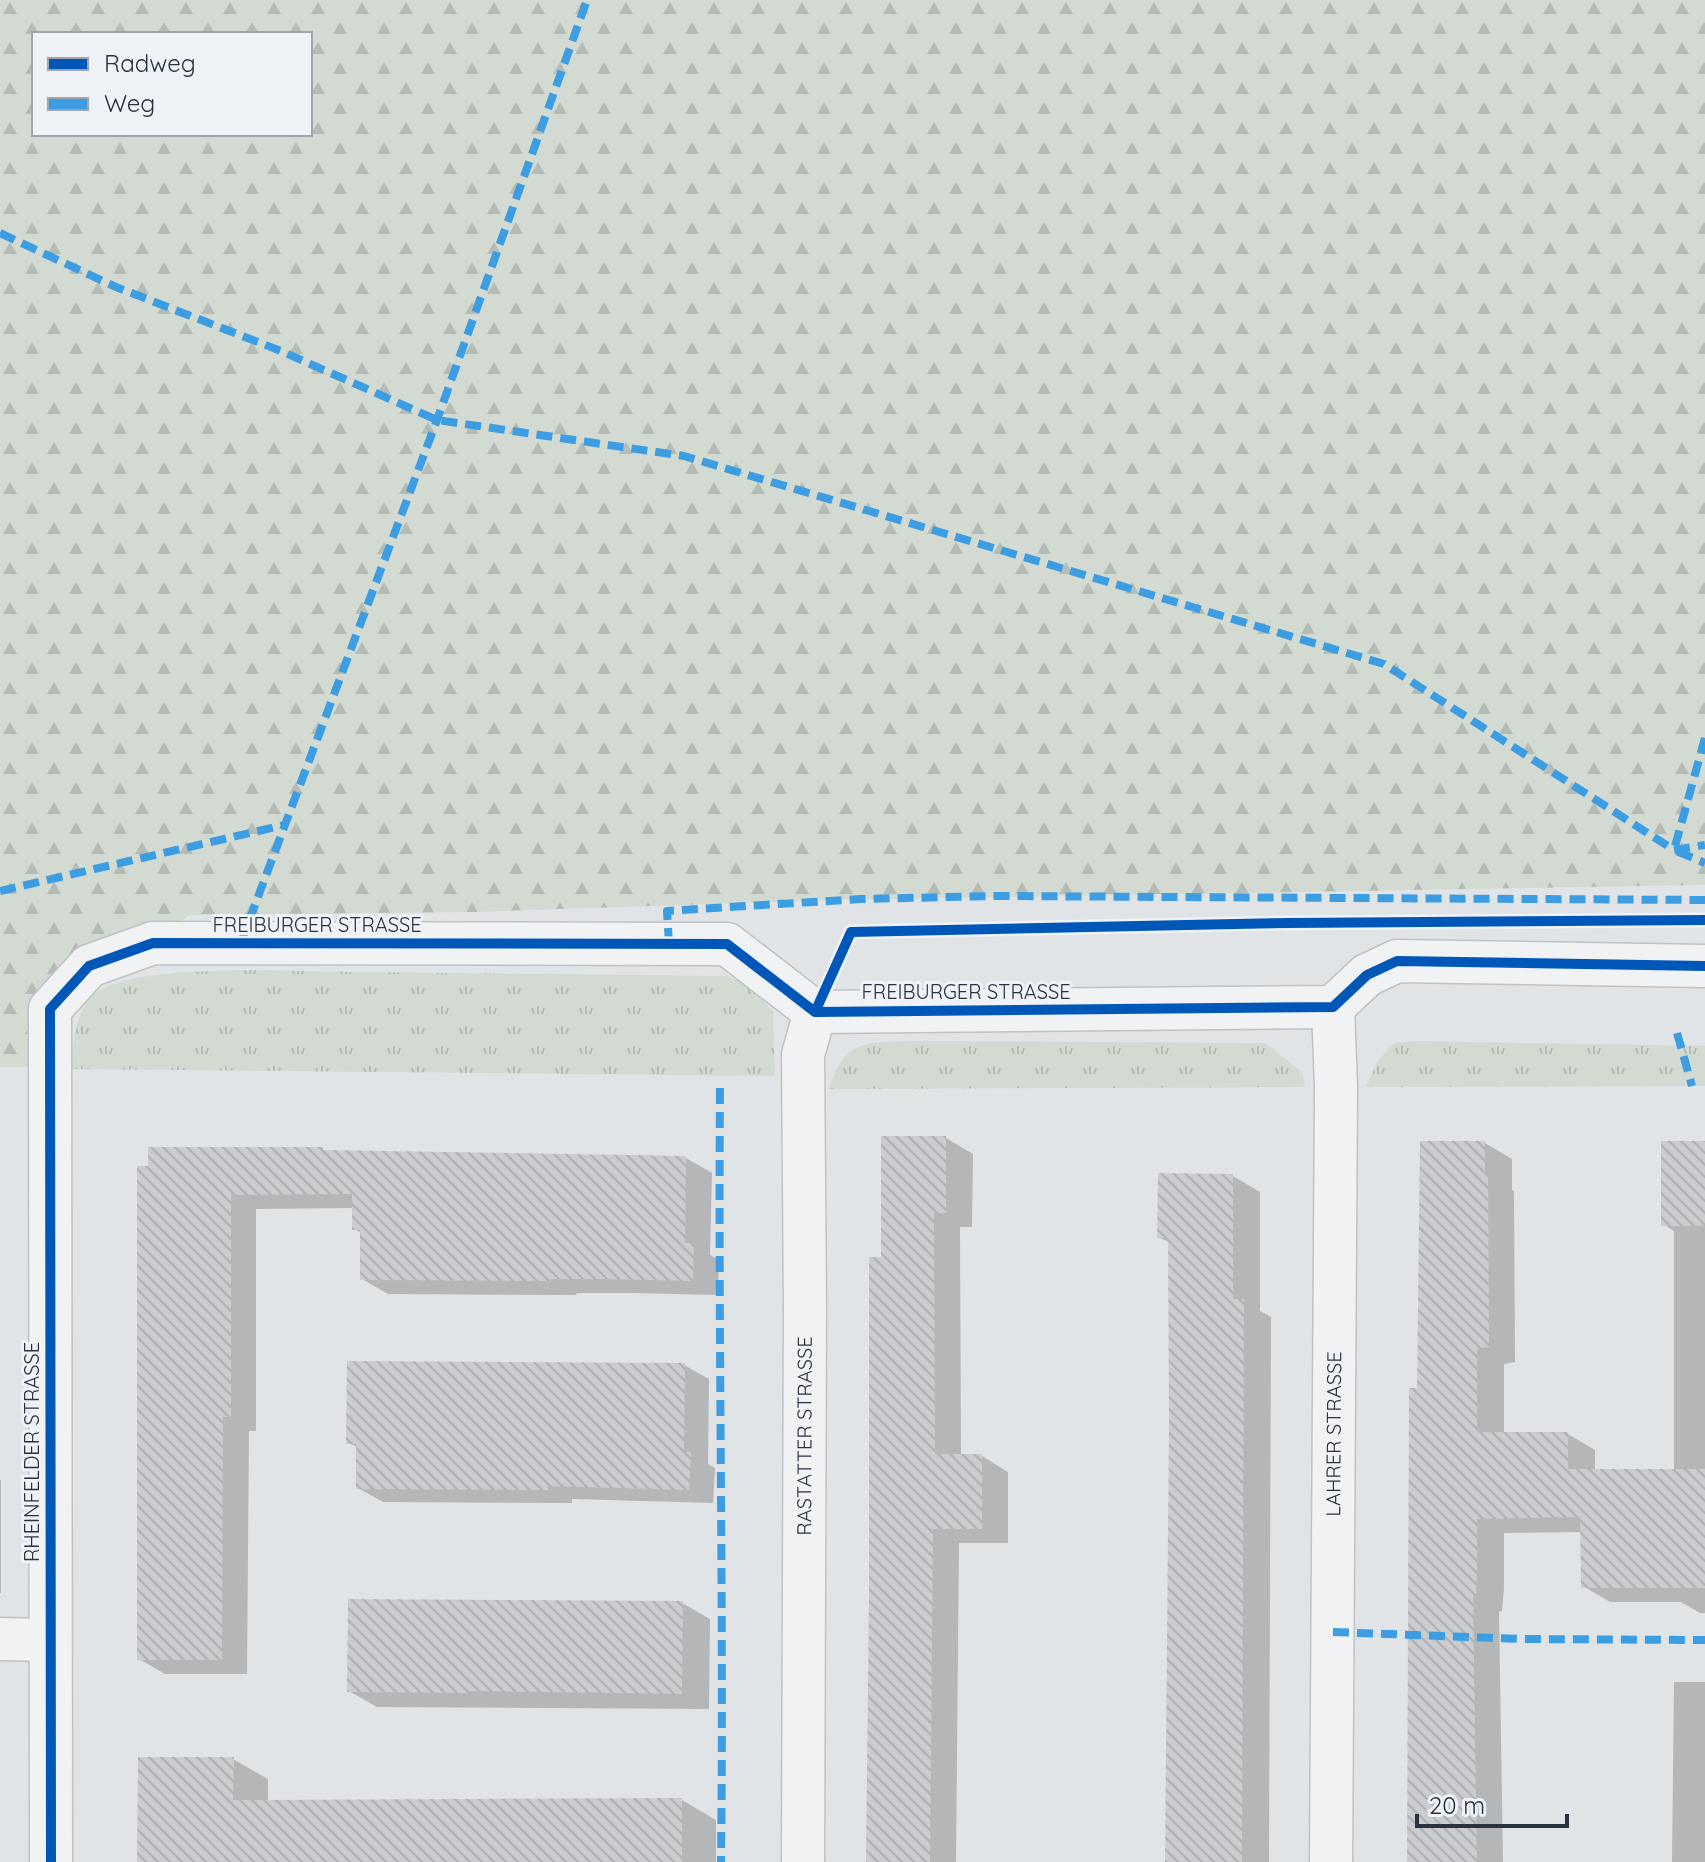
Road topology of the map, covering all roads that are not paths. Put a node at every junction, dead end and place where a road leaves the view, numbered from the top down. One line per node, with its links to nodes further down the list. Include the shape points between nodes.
1 (1705, 966): 2 (street, via 1397,961 1367,975)
2 (1333, 1007): 3 (street, FREIBURGER STRASSE); 9 (street, LAHRER STRASSE)
3 (815, 1012): 4 (street, FREIBURGER STRASSE, via 727,944 153,943 89,966 50,1009); 8 (street, RASTATTER STRASSE, via 803,1055)
4 (49, 1042): 6 (street, RHEINFELDER STRASSE)
5 (0, 1639): 6 (street)
6 (50, 1640): 7 (street, RHEINFELDER STRASSE)
7 (51, 1862)
8 (803, 1862)
9 (1331, 1862)

